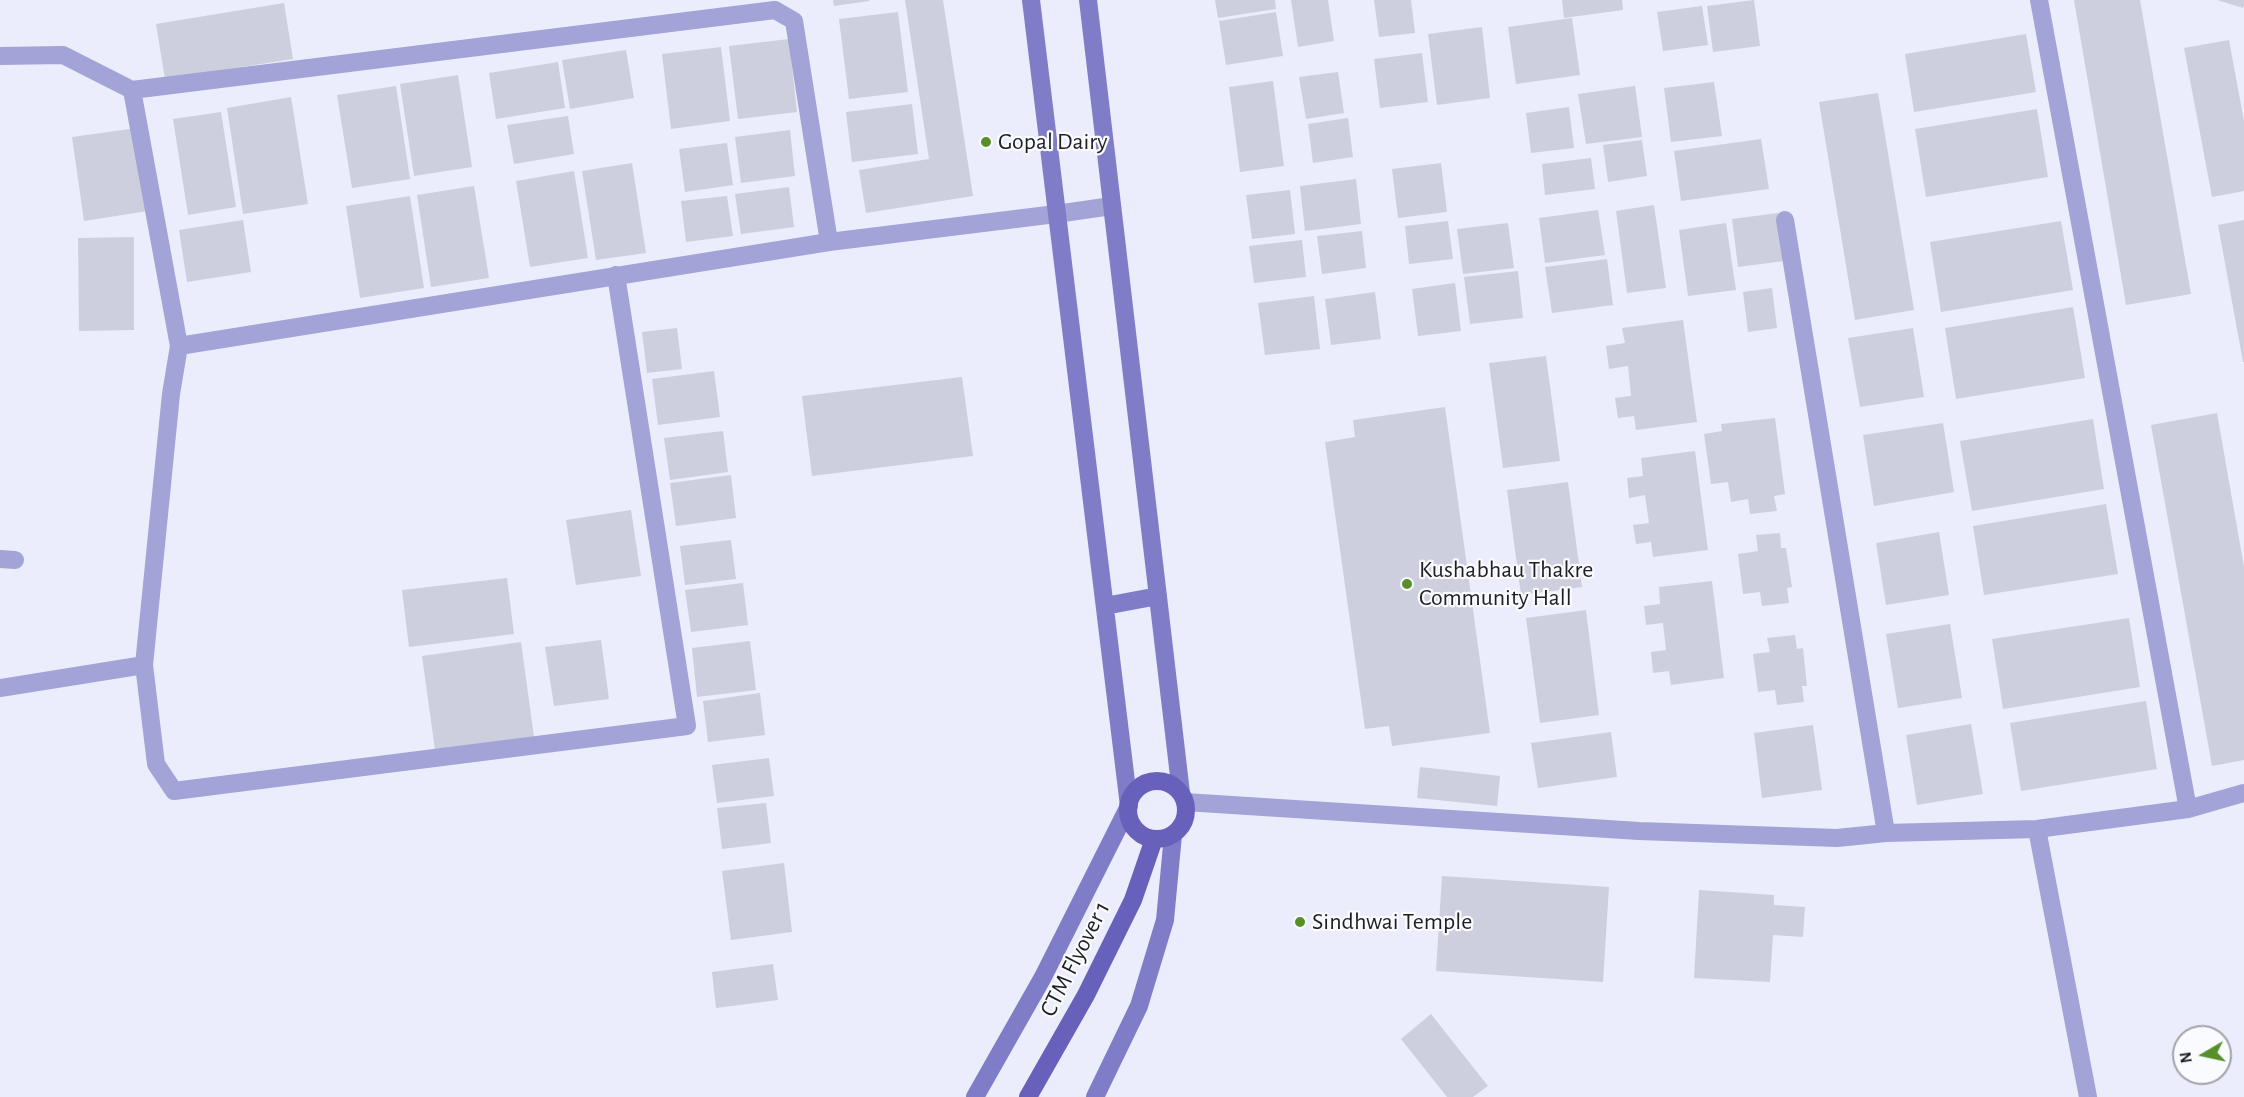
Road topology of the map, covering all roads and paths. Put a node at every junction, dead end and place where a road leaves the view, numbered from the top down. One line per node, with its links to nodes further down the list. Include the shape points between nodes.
1 (1031, 0): 7 (main road)
2 (1088, 0): 6 (main road)
3 (2039, 0): 19 (street)
4 (0, 56): 5 (street, via 63,55)
5 (132, 90): 9 (street, via 775,10 794,21); 11 (street)
6 (1112, 206): 7 (street); 12 (main road)
7 (1056, 214): 9 (street); 13 (main road)
8 (1785, 220): 21 (street)
9 (829, 242): 10 (street)
10 (616, 275): 11 (street); 14 (street, via 687,726 174,791 156,764)
11 (179, 346): 14 (street)
12 (1158, 596): 13 (main road); 17 (main road)
13 (1105, 606): 18 (main road)
14 (144, 665): 15 (street)
15 (0, 688)
16 (2244, 793): 19 (street)
17 (1183, 797): 18 (main road, via 1174,786 1155,781 1138,788); 21 (street, via 1639,831 1837,838); 22 (main road, via 1184,820)
18 (1129, 806): 23 (main road, via 1132,824); 24 (main road, via 1043,977)
19 (2188, 809): 20 (street)
20 (2037, 830): 21 (street); 27 (street)
21 (1886, 833)
22 (1173, 835): 23 (main road); 26 (main road, via 1165,920 1139,1006)
23 (1154, 839): 25 (main road, CTM Flyover 1, via 1132,900 1086,995)
24 (975, 1097)
25 (1028, 1097)
26 (1095, 1097)
27 (2088, 1097)

